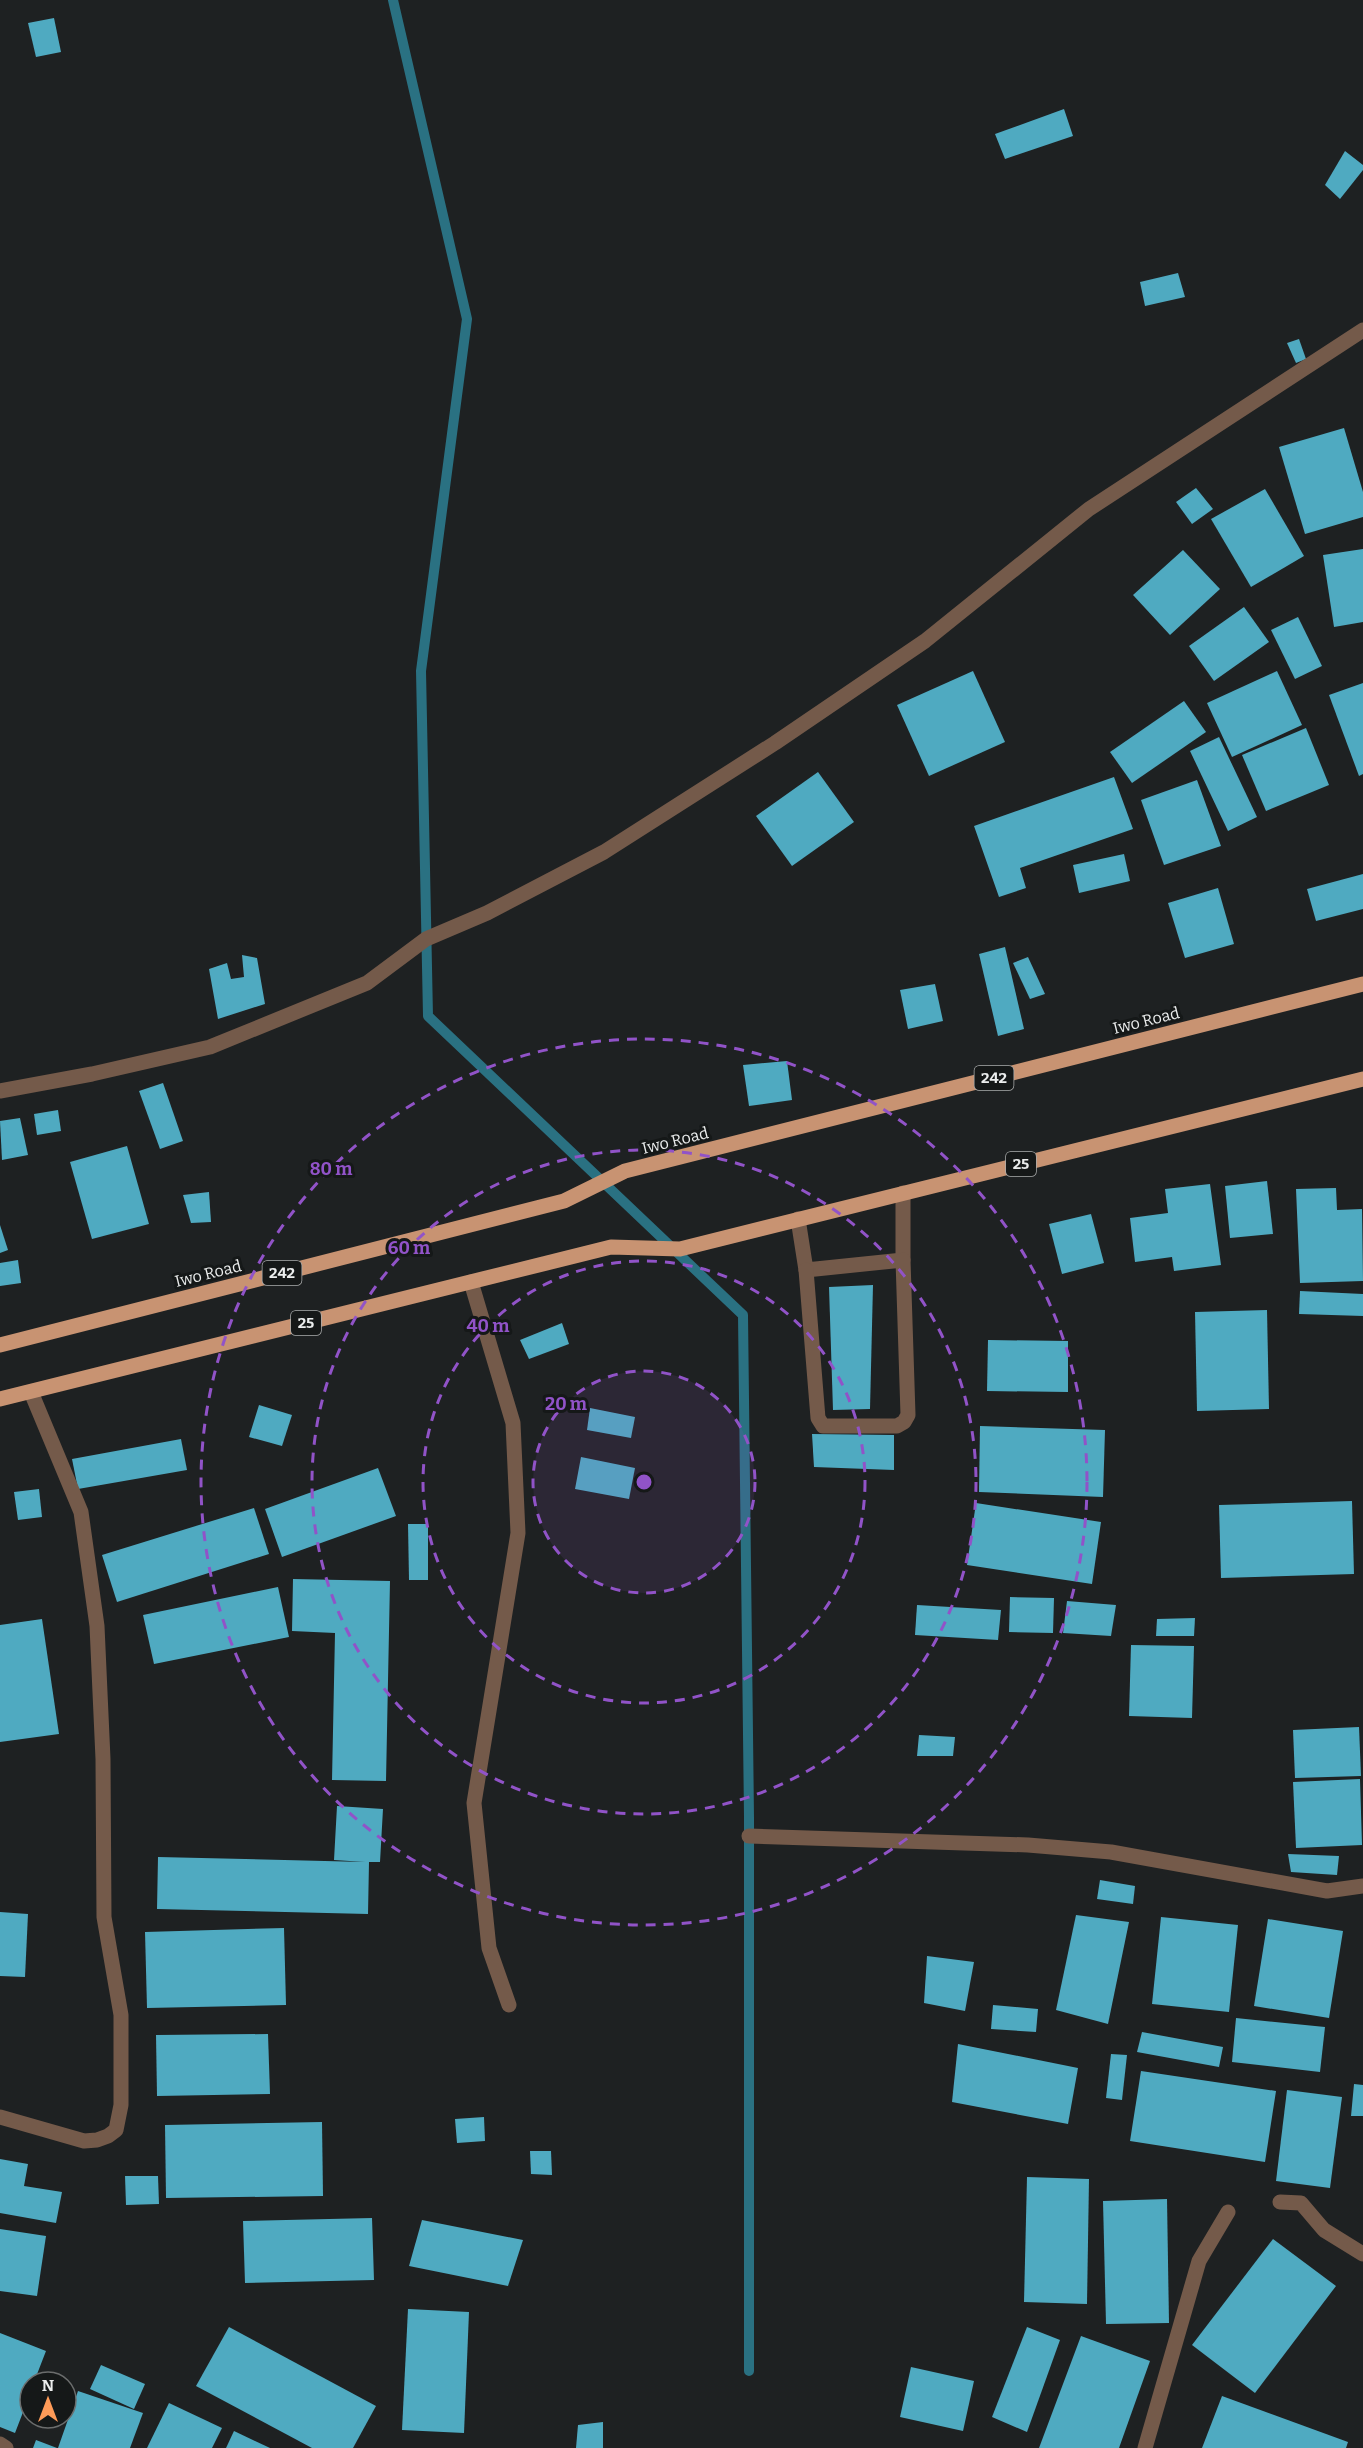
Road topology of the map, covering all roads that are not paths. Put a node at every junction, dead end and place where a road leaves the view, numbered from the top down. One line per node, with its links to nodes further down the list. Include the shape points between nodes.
1 (1363, 330): 4 (street, via 1089,509 925,641 604,852 426,939 367,983 210,1047)
2 (1363, 984): 10 (main road, Iwo Road / 242, via 625,1172 564,1202)
3 (1363, 1079): 5 (main road, 25)
4 (0, 1091)
5 (903, 1193): 6 (main road, 25); 7 (street)
6 (798, 1219): 8 (street); 9 (main road, 25, via 680,1249 611,1247)
7 (903, 1260): 8 (street); 8 (street, via 908,1414 897,1426 832,1427 823,1426 818,1418)
8 (806, 1270)
9 (471, 1282): 11 (main road, 25); 15 (street, via 513,1423 518,1533 474,1803 489,1948)
10 (0, 1345)
11 (31, 1392): 12 (main road, 25); 16 (street, via 81,1512 97,1626 104,1917 121,2015 120,2105 116,2130 97,2140 84,2141)
12 (0, 1400)
13 (749, 1836): 14 (street, via 1040,1846 1111,1852 1327,1891)
14 (1363, 1886)
15 (509, 2005)
16 (0, 2117)
17 (1281, 2202): 19 (street, via 1301,2203 1324,2230)
18 (1228, 2212): 22 (street, via 1199,2261)
19 (1363, 2254)
20 (0, 2444): 21 (street)
21 (6, 2448)
22 (1145, 2448)

